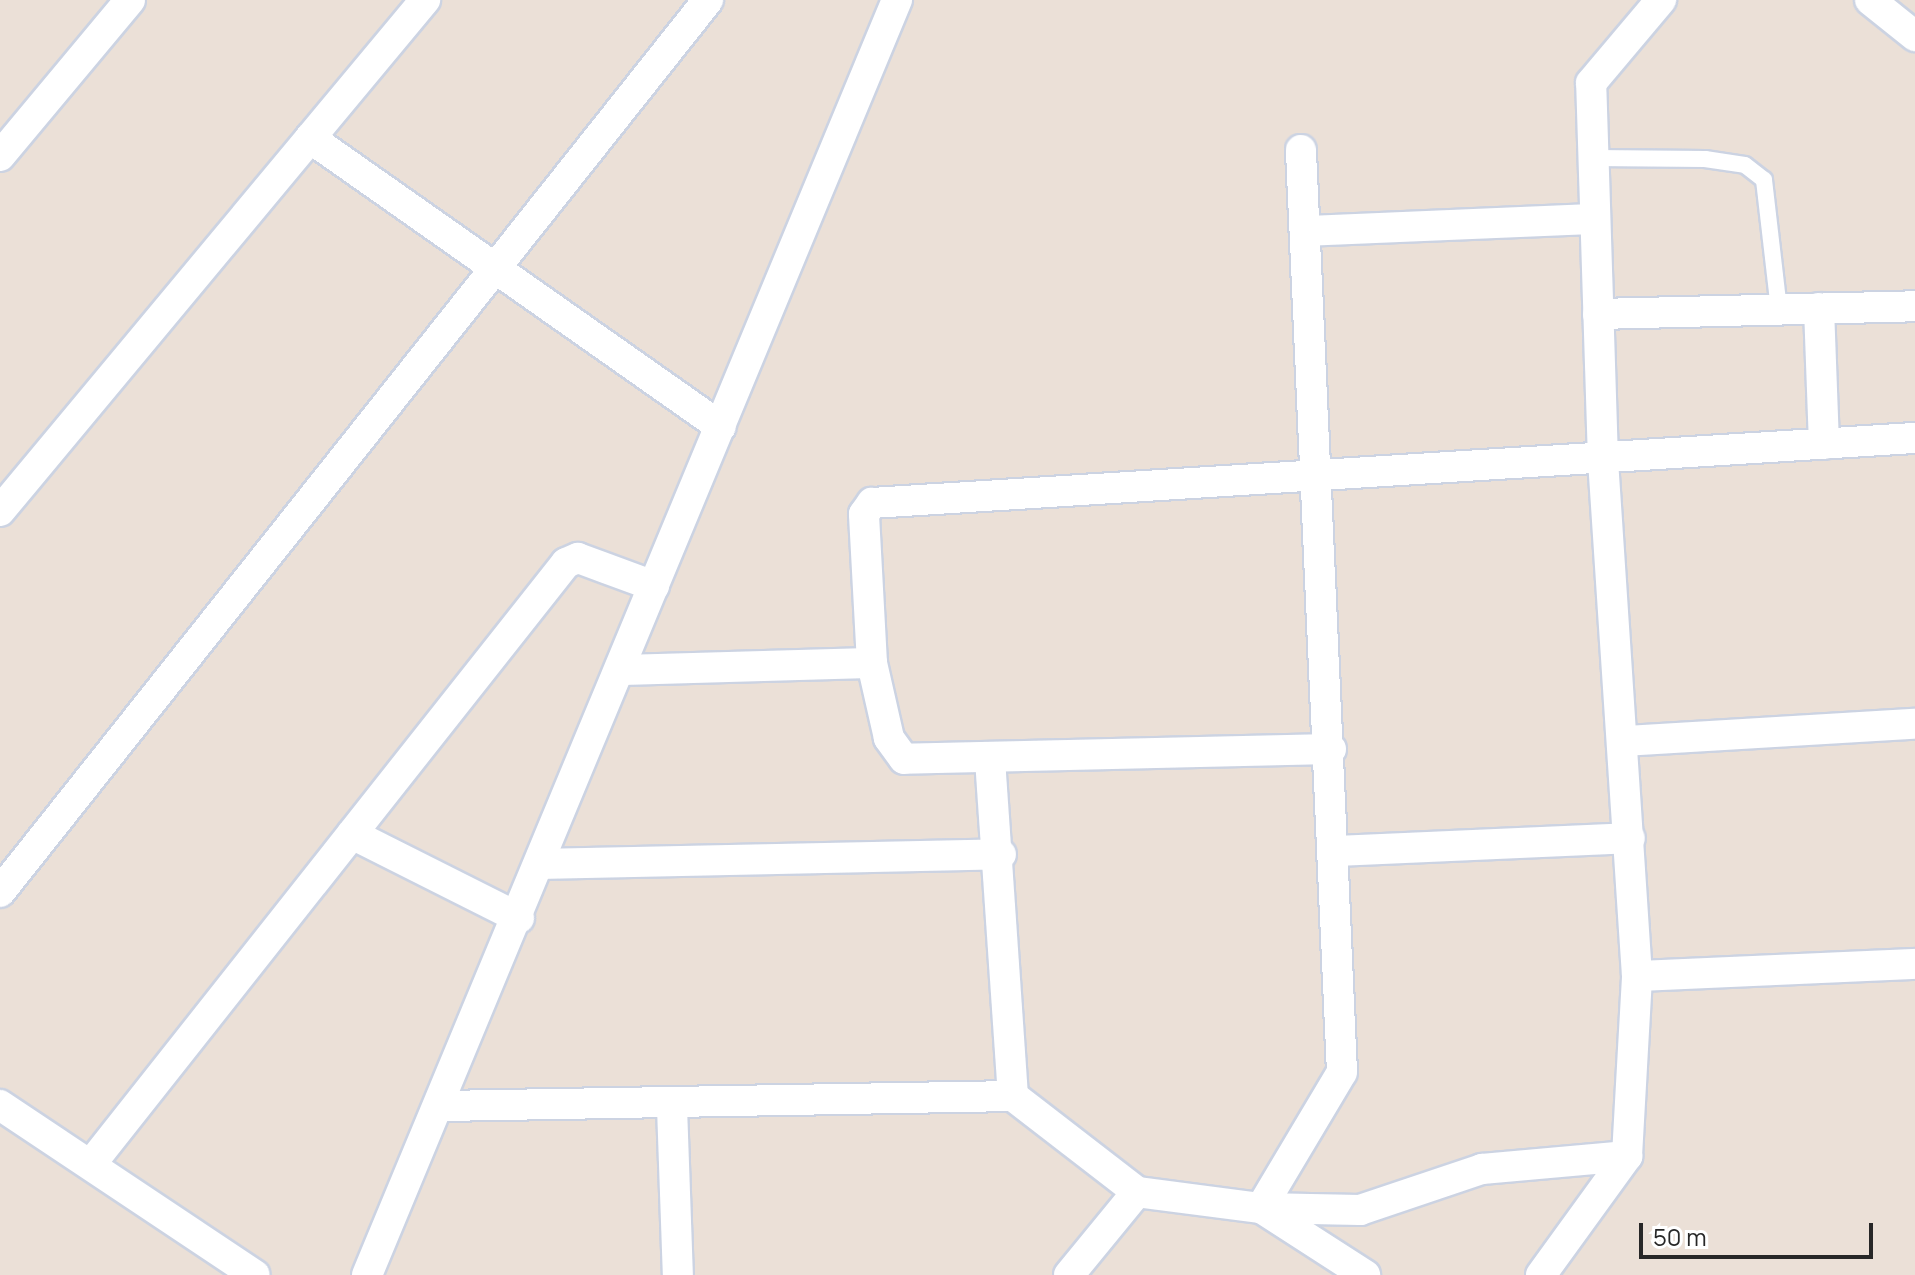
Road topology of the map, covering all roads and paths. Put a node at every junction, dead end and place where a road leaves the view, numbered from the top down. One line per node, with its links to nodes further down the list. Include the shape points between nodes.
1 (130, 0): 10 (street)
2 (425, 0): 8 (street)
3 (708, 0): 14 (street)
4 (897, 0): 19 (street)
5 (1661, 0): 11 (street, via 1591,83)
6 (1870, 0): 7 (street)
7 (1915, 36)
8 (310, 138): 14 (street); 24 (street)
9 (1301, 150): 13 (street)
10 (0, 156)
11 (1593, 158): 12 (street); 17 (lane, via 1705,159 1745,165 1764,180)
12 (1595, 219): 13 (street); 18 (street)
13 (1306, 231): 23 (street)
14 (491, 267): 19 (street); 37 (street)
15 (1915, 306): 16 (street)
16 (1819, 308): 17 (street); 21 (street)
17 (1779, 309): 18 (street)
18 (1598, 314): 22 (street)
19 (721, 427): 25 (street)
20 (1915, 438): 21 (street)
21 (1824, 444): 22 (street)
22 (1603, 460): 23 (street); 29 (street)
23 (1318, 472): 26 (street, via 872,503 864,514); 30 (street)
24 (0, 511)
25 (654, 586): 27 (street); 32 (street, via 578,558 566,563)
26 (872, 663): 27 (street); 31 (street, via 889,738 904,759)
27 (620, 670): 36 (street)
28 (1915, 724): 29 (street)
29 (1625, 741): 33 (street)
30 (1331, 749): 31 (street); 34 (street)
31 (990, 759): 35 (street)
32 (352, 834): 38 (street); 46 (street)
33 (1630, 838): 34 (street); 40 (street)
34 (1334, 851): 48 (street, via 1342,1072)
35 (1001, 854): 36 (street); 41 (street)
36 (541, 864): 38 (street)
37 (0, 892)
38 (519, 918): 43 (street)
39 (1915, 964): 40 (street)
40 (1637, 976): 45 (street)
41 (1013, 1096): 44 (street); 47 (street)
42 (0, 1105): 46 (street)
43 (442, 1106): 44 (street); 50 (street)
44 (672, 1107): 51 (street)
45 (1627, 1156): 48 (street, via 1482,1169 1360,1210); 54 (street)
46 (91, 1164): 49 (street)
47 (1137, 1192): 48 (street); 52 (street)
48 (1261, 1208): 53 (street)
49 (255, 1275)
50 (367, 1275)
51 (678, 1275)
52 (1069, 1275)
53 (1365, 1275)
54 (1541, 1275)

